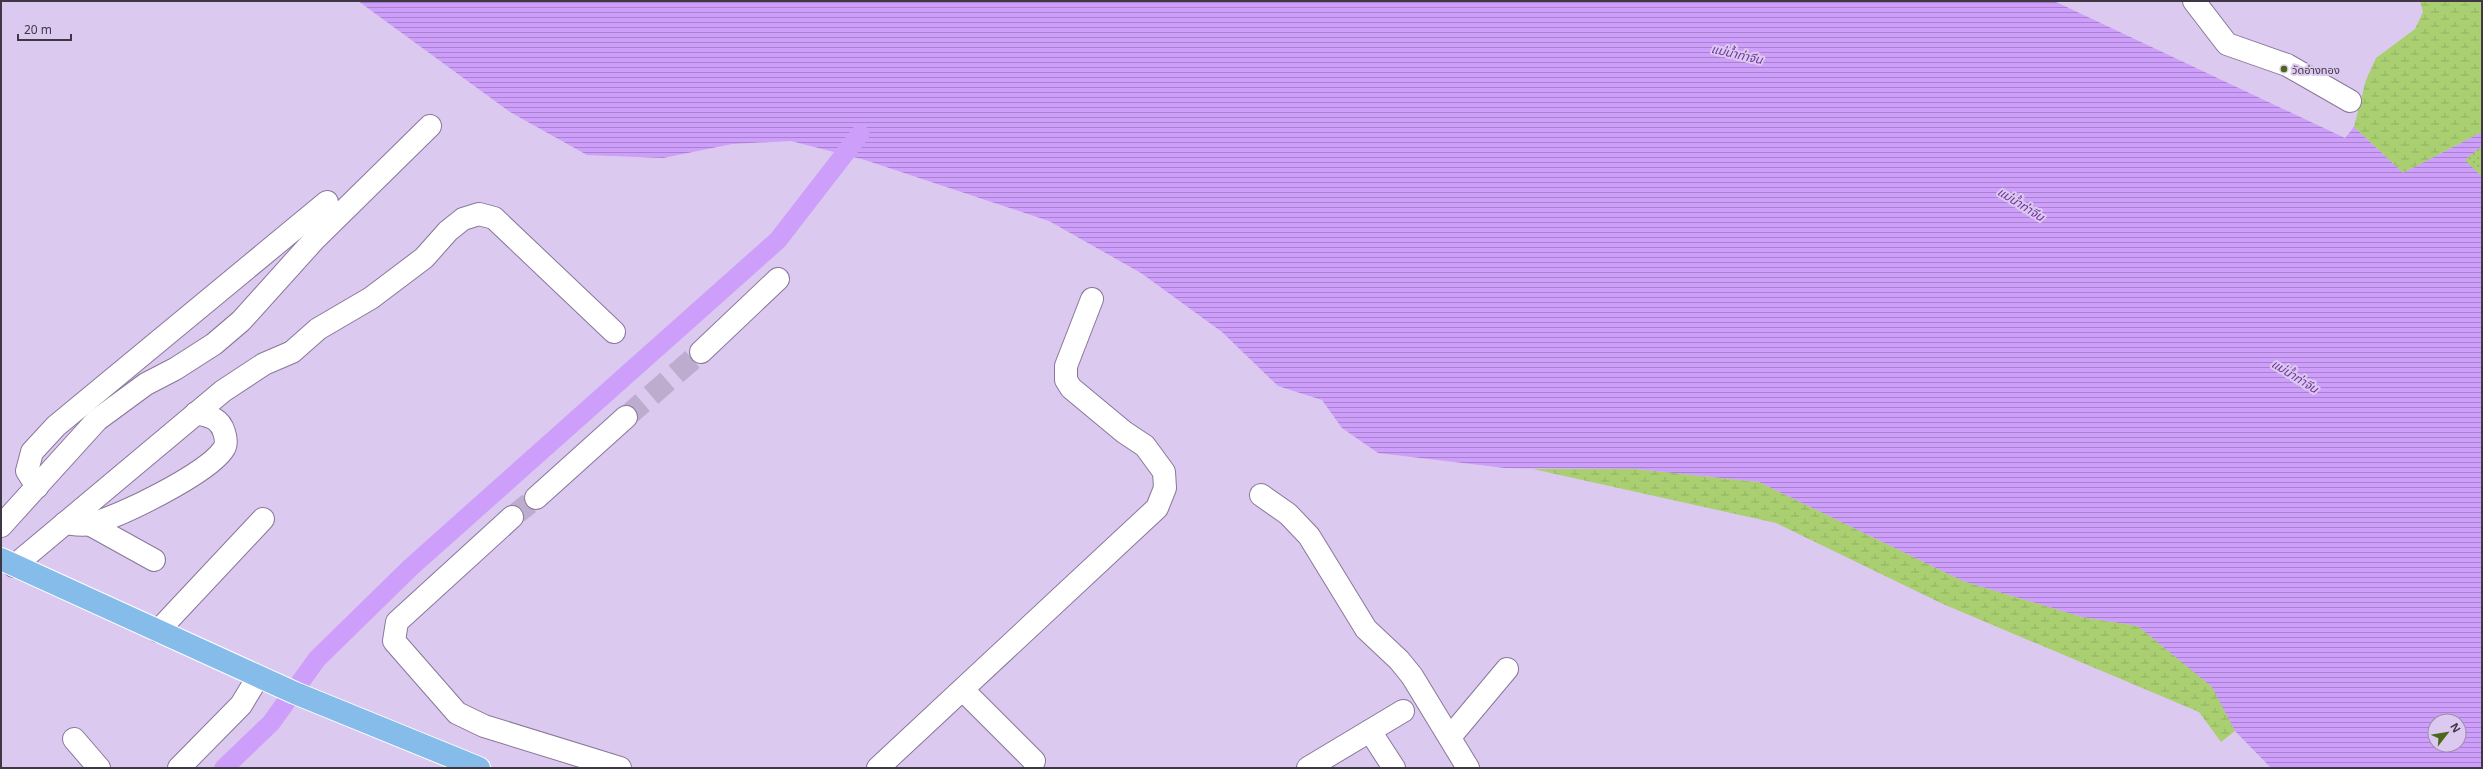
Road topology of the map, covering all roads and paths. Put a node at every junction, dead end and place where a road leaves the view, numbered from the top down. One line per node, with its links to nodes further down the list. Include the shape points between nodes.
1 (2194, 1): 2 (street, via 2227,44 2288,65)
2 (2350, 101)
3 (430, 126): 8 (street, via 314,240)
4 (327, 202): 6 (street)
5 (778, 280): 10 (street)
6 (226, 286): 8 (street); 13 (street, via 51,431 32,452 27,471)
7 (1092, 298): 26 (street, via 1066,366 1066,380 1071,388 1145,446 1164,472 1165,488 1157,508)
8 (258, 302): 13 (street, via 214,344 146,384 97,420)
9 (614, 332): 11 (street, via 510,231 494,218 479,214 463,219 448,231 424,258 371,298 318,329 292,352 264,364 223,390)
10 (701, 352)
11 (196, 413): 18 (street); 19 (street, via 214,417 223,427 226,439 224,450 148,501)
12 (626, 417): 15 (street)
13 (37, 487): 20 (street)
14 (1261, 495): 29 (street, via 1288,514 1309,536 1366,629 1412,676)
15 (536, 498)
16 (512, 517): 36 (street, via 397,622 394,641 457,713 484,726)
17 (263, 519): 23 (street)
18 (65, 523): 19 (street); 22 (street)
19 (88, 524): 21 (street)
20 (1, 526)
21 (154, 560)
22 (8, 562): 23 (main road)
23 (158, 631): 25 (main road)
24 (1507, 669): 29 (street)
25 (258, 677): 34 (street, via 241,705); 35 (main road)
26 (963, 690): 31 (street); 37 (street)
27 (1403, 711): 28 (street)
28 (1370, 731): 32 (street); 39 (street)
29 (1450, 737): 40 (street)
30 (74, 739): 33 (street)
31 (1034, 761)
32 (1331, 762): 38 (street)
33 (99, 768)
34 (179, 768)
35 (476, 768)
36 (620, 768)
37 (878, 768)
38 (1308, 768)
39 (1394, 768)
40 (1468, 768)

